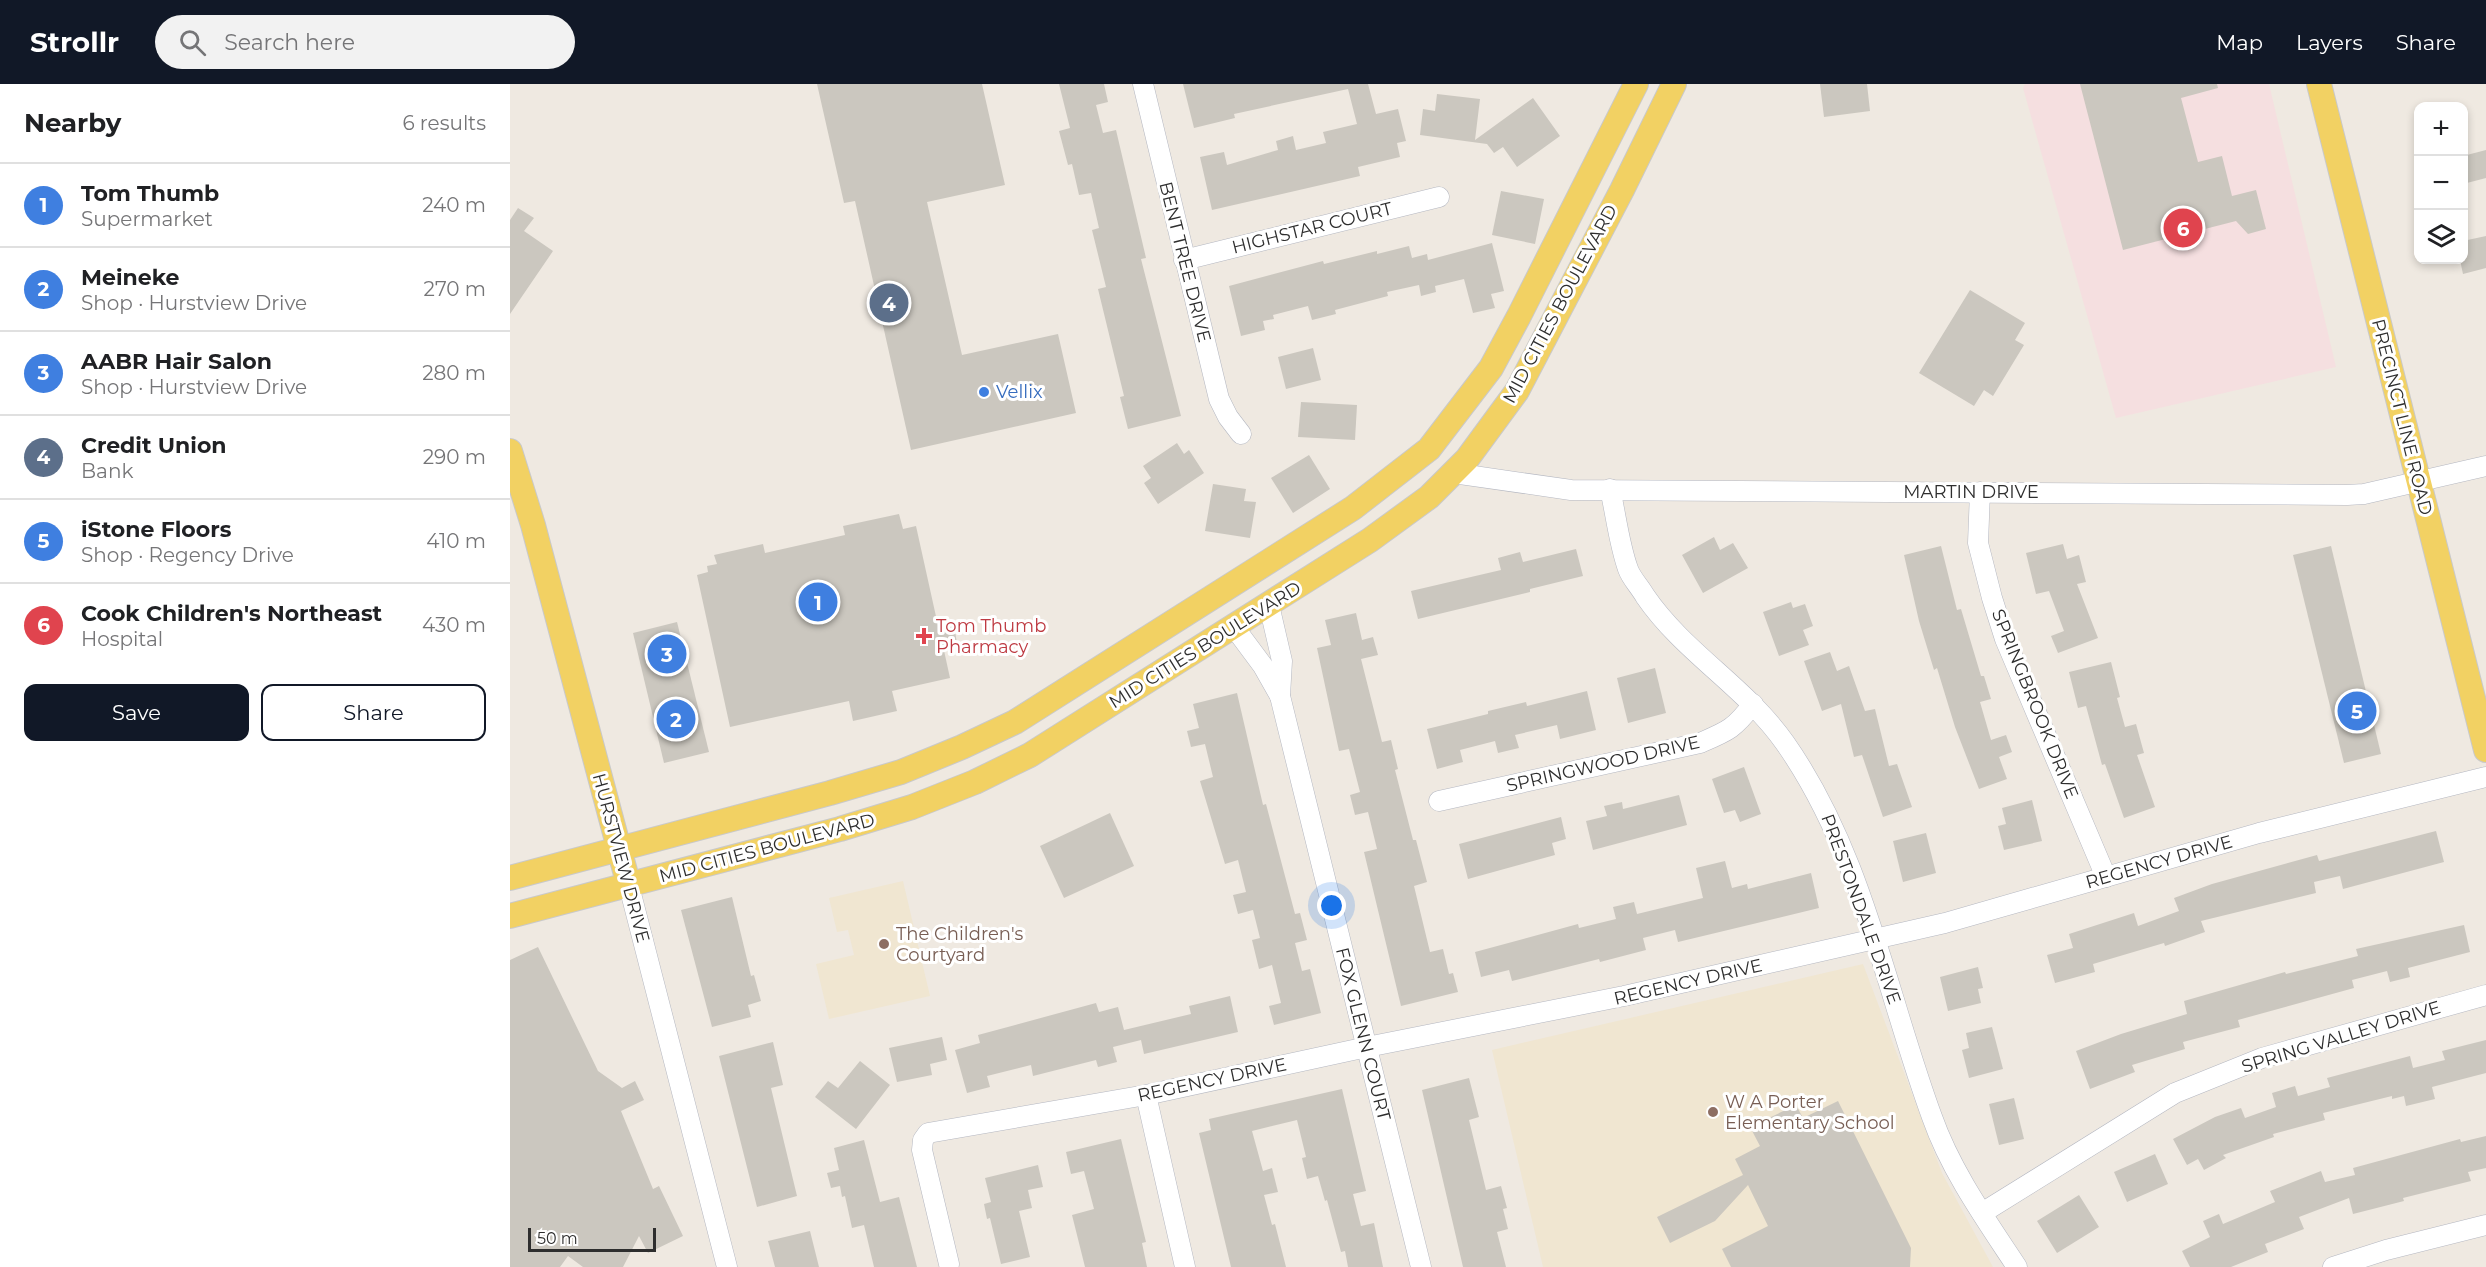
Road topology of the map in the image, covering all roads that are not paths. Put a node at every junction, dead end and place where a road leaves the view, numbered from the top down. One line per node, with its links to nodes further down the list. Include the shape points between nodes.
1 (1143, 84): 6 (street, BENT TREE DRIVE)
2 (1636, 84): 7 (main road, MID CITIES BOULEVARD)
3 (1674, 84): 11 (main road, MID CITIES BOULEVARD, via 1517,391)
4 (2319, 84): 12 (main road, PRECINCT LINE ROAD)
5 (1439, 197): 6 (street, HIGHSTAR COURT)
6 (1184, 260): 8 (street, BENT TREE DRIVE, via 1219,399)
7 (1500, 351): 11 (main road, via 1498,380 1458,436 1451,461); 19 (main road, MID CITIES BOULEVARD, via 1430,449 1353,508 1015,722)
8 (1241, 434)
9 (510, 451): 24 (main road, HURSTVIEW DRIVE)
10 (2486, 466): 12 (street, MARTIN DRIVE)
11 (1453, 473): 13 (street, MARTIN DRIVE, via 1571,490); 15 (main road, MID CITIES BOULEVARD, via 1370,540)
12 (2418, 483): 14 (street, MARTIN DRIVE, via 2347,495); 20 (main road, PRECINCT LINE ROAD)
13 (1610, 489): 14 (street, MARTIN DRIVE); 18 (street, PRESTONDALE DRIVE, via 1628,570 1688,646)
14 (1980, 492): 25 (street, SPRINGBROOK DRIVE, via 1977,543 2005,639)
15 (1269, 605): 16 (main road, MID CITIES BOULEVARD); 17 (street, FOX GLENN COURT, via 1282,661)
16 (1234, 627): 17 (street, FOX GLENN COURT); 22 (main road, MID CITIES BOULEVARD, via 1030,755)
17 (1280, 696): 31 (street, FOX GLENN COURT)
18 (1753, 704): 23 (street, SPRINGWOOD DRIVE, via 1730,731 1700,743); 29 (street, PRESTONDALE DRIVE, via 1785,743 1829,816)
19 (962, 747): 22 (main road); 24 (main road, MID CITIES BOULEVARD, via 901,772)
20 (2486, 750)
21 (2486, 777): 25 (street, REGENCY DRIVE, via 2259,833)
22 (975, 782): 27 (main road, MID CITIES BOULEVARD, via 840,829)
23 (1439, 801)
24 (619, 850): 26 (main road, MID CITIES BOULEVARD); 27 (main road, HURSTVIEW DRIVE)
25 (2106, 877): 29 (street, REGENCY DRIVE)
26 (510, 878)
27 (628, 886): 28 (main road, MID CITIES BOULEVARD); 36 (street, HURSTVIEW DRIVE)
28 (510, 916)
29 (1876, 939): 31 (street, REGENCY DRIVE, via 1624,996); 33 (street, PRESTONDALE DRIVE, via 1932,1118)
30 (2486, 995): 33 (street, SPRING VALLEY DRIVE, via 2262,1058 2175,1093)
31 (1367, 1047): 32 (street, REGENCY DRIVE); 38 (street, FOX GLENN COURT)
32 (1146, 1095): 35 (street, REGENCY DRIVE, via 928,1133 922,1150); 37 (street)
33 (1982, 1213): 39 (street, PRESTONDALE DRIVE)
34 (2486, 1225): 40 (street)
35 (949, 1264)
36 (727, 1267)
37 (1185, 1267)
38 (1421, 1267)
39 (2017, 1267)
40 (2333, 1267)

